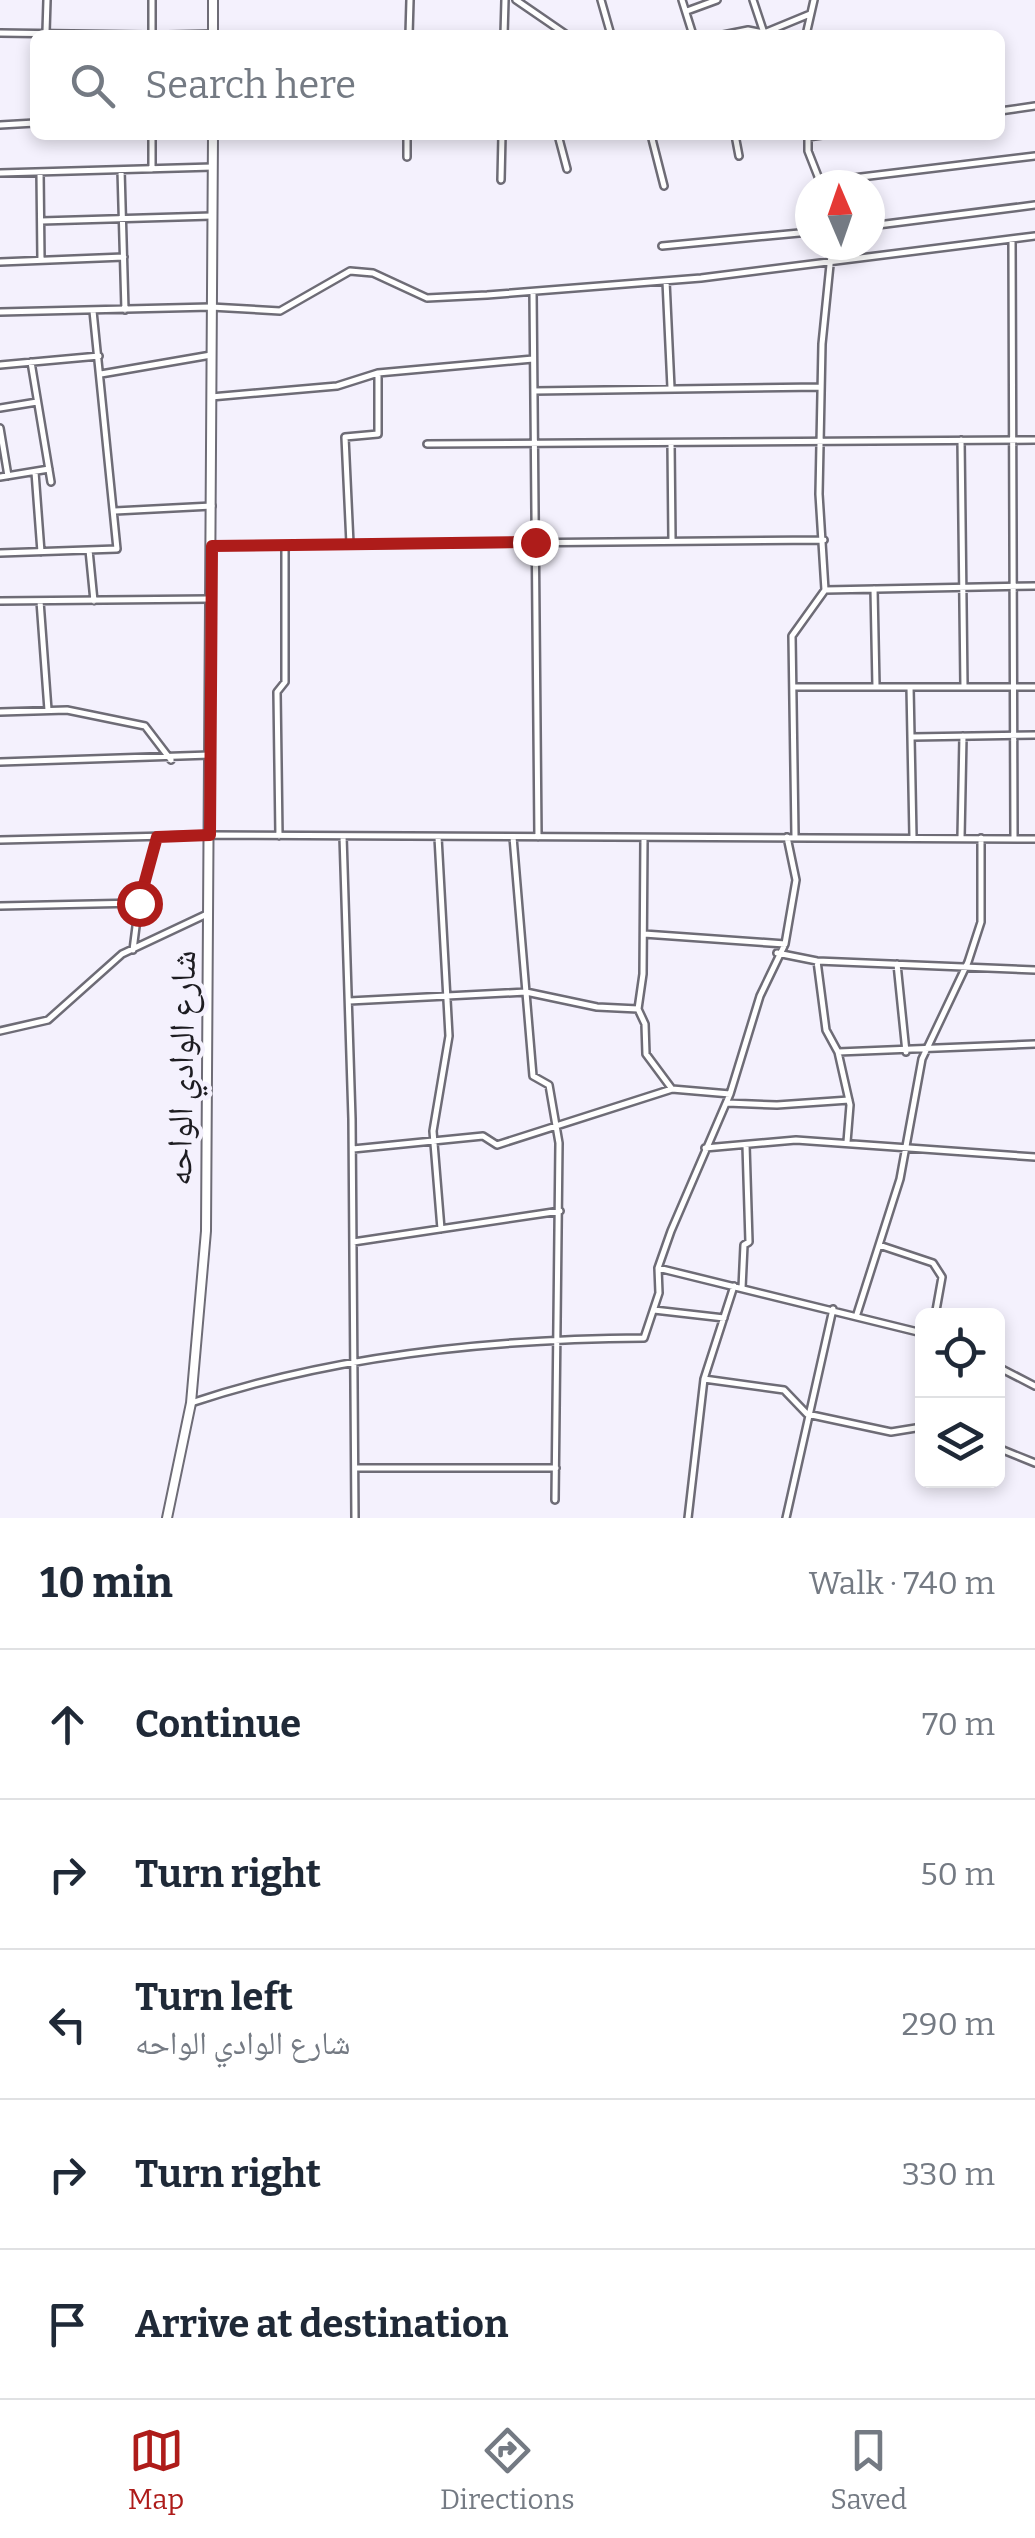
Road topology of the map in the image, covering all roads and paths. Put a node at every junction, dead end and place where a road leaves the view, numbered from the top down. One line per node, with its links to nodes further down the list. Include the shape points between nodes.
1 (47, 0): 14 (street)
2 (152, 0): 15 (street)
3 (213, 0): 16 (main road)
4 (410, 0): 17 (street)
5 (505, 0): 18 (street)
6 (516, 0): 19 (street)
7 (601, 0): 20 (street)
8 (682, 0): 12 (street)
9 (716, 0): 12 (street)
10 (752, 0): 22 (street)
11 (814, 0): 13 (street)
12 (686, 12): 21 (street)
13 (810, 14): 23 (street); 24 (street)
14 (46, 30)
15 (152, 30)
16 (213, 30)
17 (409, 30)
18 (504, 30)
19 (560, 30)
20 (610, 30)
21 (691, 30)
22 (763, 30)
23 (771, 30)
24 (807, 30)
25 (0, 33): 26 (street)
26 (30, 33)
27 (1035, 106): 28 (street)
28 (1005, 110)
29 (30, 123): 30 (street)
30 (0, 124)
31 (152, 140): 43 (street)
32 (213, 140): 42 (main road, شارع الوادي الواحه)
33 (407, 140): 41 (street)
34 (502, 140): 50 (street)
35 (559, 140): 44 (street)
36 (652, 140): 51 (street)
37 (736, 140): 39 (street)
38 (808, 140): 46 (street)
39 (739, 156)
40 (1035, 156): 49 (street)
41 (407, 157)
42 (212, 168): 43 (street); 53 (main road, شارع الوادي الواحه)
43 (152, 169): 45 (street)
44 (567, 169)
45 (121, 170): 48 (street); 54 (street)
46 (816, 170)
47 (0, 172): 48 (street)
48 (40, 172): 55 (street)
49 (885, 176)
50 (501, 180)
51 (664, 186)
52 (1035, 205): 56 (street)
53 (212, 216): 54 (street); 68 (main road, شارع الوادي الواحه)
54 (122, 218): 55 (street); 61 (street)
55 (41, 221): 62 (street)
56 (885, 224)
57 (795, 233): 60 (street)
58 (1035, 236): 59 (street)
59 (1012, 238): 65 (street); 87 (street)
60 (662, 246)
61 (124, 257): 62 (street); 70 (street)
62 (41, 260): 64 (street)
63 (833, 260): 65 (street)
64 (0, 262)
65 (833, 263): 66 (street); 79 (street)
66 (666, 281): 67 (street); 80 (street)
67 (533, 292): 68 (street, via 427,298 374,274 350,272 280,311); 74 (street)
68 (211, 308): 70 (street); 72 (main road, شارع الوادي الواحه)
69 (93, 310): 70 (street); 71 (street); 73 (street)
70 (125, 310)
71 (0, 312)
72 (211, 355): 78 (street); 82 (main road, شارع الوادي الواحه)
73 (99, 356): 75 (street); 78 (street)
74 (534, 359): 77 (street); 81 (street)
75 (31, 362): 76 (street); 83 (street)
76 (0, 365)
77 (378, 373): 82 (street, via 336,386); 102 (street, via 378,434 345,437)
78 (101, 374): 98 (street)
79 (821, 387): 80 (street); 89 (street)
80 (671, 389): 81 (street)
81 (534, 391): 92 (street)
82 (212, 396): 97 (main road, شارع الوادي الواحه)
83 (38, 402): 84 (street); 93 (street)
84 (0, 408)
85 (0, 428): 95 (street)
86 (961, 440): 87 (street); 89 (street); 110 (street)
87 (1012, 440): 88 (street); 108 (street)
88 (1035, 440)
89 (820, 442): 90 (street); 99 (street)
90 (670, 443): 92 (street); 100 (street)
91 (427, 444): 92 (street)
92 (534, 444): 101 (street)
93 (49, 469): 94 (street); 96 (street)
94 (35, 472): 95 (street); 106 (street)
95 (4, 477)
96 (51, 482)
97 (212, 506): 98 (street); 104 (main road, شارع الوادي الواحه)
98 (114, 511): 105 (street, via 118,549)
99 (824, 540): 100 (street); 112 (street)
100 (672, 541): 101 (street)
101 (535, 542): 102 (street); 139 (street)
102 (350, 544): 103 (street)
103 (285, 545): 104 (street); 134 (street)
104 (212, 546): 113 (main road, شارع الوادي الواحه)
105 (89, 550): 106 (street); 116 (street)
106 (41, 552): 107 (street)
107 (0, 554)
108 (1013, 586): 109 (street); 110 (street); 121 (street)
109 (1035, 586)
110 (963, 588): 111 (street); 120 (street)
111 (874, 589): 112 (street); 118 (street)
112 (826, 590): 117 (street, via 792,636)
113 (212, 599): 116 (street); 129 (main road, شارع الوادي الواحه)
114 (0, 601): 115 (street)
115 (40, 601): 116 (street); 123 (street)
116 (94, 601)
117 (793, 687): 118 (street); 133 (street)
118 (876, 687): 119 (street)
119 (910, 687): 120 (street); 128 (street)
120 (964, 687): 121 (street)
121 (1013, 687): 122 (street); 127 (street)
122 (1035, 687)
123 (48, 710): 124 (street); 130 (street, via 145,726)
124 (0, 712)
125 (1035, 735): 127 (street)
126 (963, 736): 127 (street); 128 (street); 143 (street)
127 (1013, 736): 145 (street)
128 (913, 737): 141 (street)
129 (210, 755): 130 (street); 132 (main road, شارع الوادي الواحه)
130 (171, 760): 131 (street)
131 (0, 762)
132 (210, 835): 134 (street); 137 (street); 150 (main road, شارع الوادي الواحه)
133 (795, 835): 140 (street); 141 (street)
134 (279, 836): 135 (street)
135 (342, 836): 136 (street); 161 (street)
136 (438, 836): 138 (street); 160 (street)
137 (157, 837): 147 (street); 148 (street)
138 (513, 837): 139 (street); 159 (street)
139 (538, 837): 142 (street)
140 (786, 837): 142 (street); 152 (street, via 796,880)
141 (914, 837): 143 (street)
142 (644, 838): 151 (street)
143 (962, 838): 144 (street)
144 (981, 838): 145 (street); 157 (street, via 980,922)
145 (1014, 838): 146 (street)
146 (1035, 839)
147 (0, 840)
148 (139, 903): 149 (street); 153 (street)
149 (0, 906)
150 (210, 913): 153 (street); 197 (main road, شارع الوادي الواحه, via 206,1231)
151 (644, 934): 152 (street); 162 (street)
152 (785, 944): 154 (street)
153 (133, 950): 163 (street, via 48,1020)
154 (778, 953): 155 (street); 169 (street)
155 (817, 962): 156 (street); 165 (street, via 826,1030)
156 (898, 964): 157 (street); 166 (street)
157 (967, 965): 158 (street); 167 (street)
158 (1035, 970)
159 (526, 992): 160 (street); 162 (street); 172 (street, via 533,1076 549,1085)
160 (446, 996): 161 (street); 173 (street, via 448,1036)
161 (349, 1001): 178 (street)
162 (638, 1009): 168 (street, via 646,1054)
163 (0, 1031)
164 (1035, 1044): 167 (street)
165 (838, 1052): 166 (street); 170 (street)
166 (906, 1052): 167 (street)
167 (926, 1052): 176 (street)
168 (672, 1090): 169 (street); 172 (street)
169 (730, 1094): 171 (street)
170 (849, 1100): 171 (street); 174 (street)
171 (726, 1103): 177 (street)
172 (556, 1126): 173 (street, via 497,1146 482,1136); 180 (street)
173 (434, 1141): 178 (street); 181 (street)
174 (847, 1142): 175 (street); 176 (street)
175 (746, 1145): 177 (street); 185 (street, via 750,1242 744,1245)
176 (906, 1145): 179 (street); 183 (street)
177 (705, 1148): 184 (street)
178 (353, 1149): 182 (street)
179 (1035, 1157)
180 (560, 1212): 181 (street); 192 (street)
181 (441, 1229): 182 (street)
182 (353, 1242): 193 (street)
183 (879, 1245): 186 (street, via 932,1263 942,1277); 189 (street)
184 (658, 1268): 185 (street); 188 (street)
185 (738, 1287): 187 (street); 190 (street)
186 (936, 1308)
187 (833, 1309): 189 (street); 198 (street)
188 (654, 1310): 190 (street); 192 (street, via 644,1338)
189 (857, 1314): 191 (street)
190 (724, 1318): 195 (street)
191 (915, 1331)
192 (559, 1340): 193 (street); 203 (street)
193 (354, 1364): 197 (street); 202 (street)
194 (1005, 1371): 196 (street)
195 (704, 1379): 198 (street, via 784,1390); 207 (street)
196 (1035, 1386)
197 (190, 1403): 205 (main road, شارع الوادي الواحه)
198 (808, 1414): 199 (street, via 891,1432); 208 (street)
199 (915, 1427)
200 (1005, 1451): 201 (street)
201 (1035, 1464)
202 (355, 1468): 203 (street); 206 (street)
203 (556, 1468): 204 (street)
204 (556, 1500)
205 (167, 1518)
206 (356, 1518)
207 (688, 1518)
208 (786, 1518)

